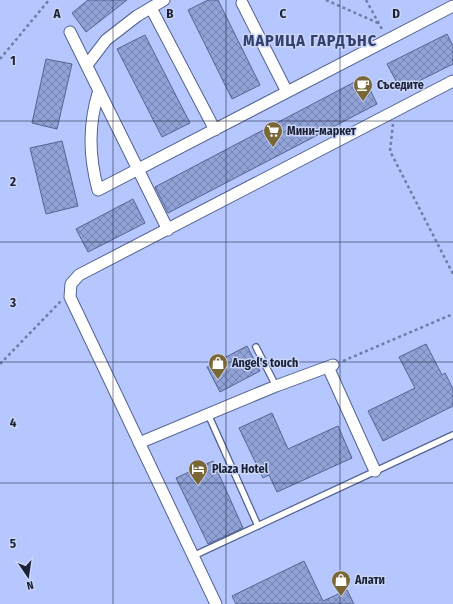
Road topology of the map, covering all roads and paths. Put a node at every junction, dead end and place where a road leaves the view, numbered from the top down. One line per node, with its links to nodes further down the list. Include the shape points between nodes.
1 (49, 0): 11 (path)
2 (164, 0): 7 (street)
3 (326, 0): 8 (path)
4 (366, 0): 8 (path)
5 (242, 3): 15 (street)
6 (453, 6): 10 (street)
7 (151, 8): 12 (street, via 106,40); 17 (street)
8 (378, 22): 10 (path)
9 (70, 32): 12 (street)
10 (388, 40): 15 (street)
11 (0, 59)
12 (87, 65): 14 (street)
13 (453, 81): 16 (street)
14 (99, 90): 18 (street); 18 (street, via 92,112 91,149 98,190)
15 (287, 92): 17 (street)
16 (393, 112): 19 (street); 20 (path, via 390,151)
17 (215, 130): 18 (street)
18 (138, 170): 19 (street)
19 (168, 230): 21 (street, via 79,275 71,284)
20 (453, 274)
21 (70, 297): 24 (path, via 58,303); 29 (street)
22 (453, 314): 25 (path, via 397,340)
23 (256, 347): 26 (lane)
24 (0, 364)
25 (330, 366): 26 (street); 30 (street)
26 (276, 386): 27 (street)
27 (208, 414): 29 (street); 31 (lane)
28 (453, 435): 30 (lane)
29 (139, 443): 32 (street)
30 (375, 471): 31 (lane)
31 (258, 526): 32 (lane)
32 (193, 556): 33 (street)
33 (216, 604)

